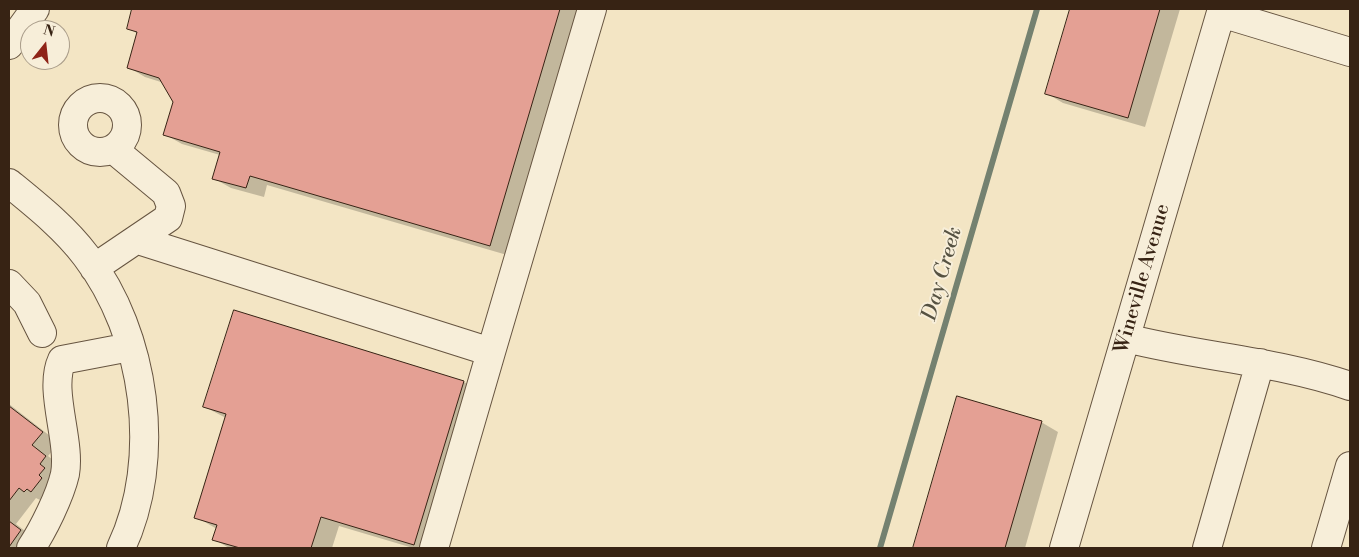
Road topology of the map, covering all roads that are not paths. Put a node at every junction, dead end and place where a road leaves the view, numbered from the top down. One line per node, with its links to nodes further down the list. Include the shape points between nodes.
1 (35, 9): 4 (street)
2 (592, 9): 14 (street)
3 (1222, 11): 5 (street); 12 (street, Wineville Avenue)
4 (9, 45)
5 (1350, 52)
6 (113, 149): 8 (street, via 166,193 171,206 168,218)
7 (9, 183): 9 (street, via 44,212)
8 (138, 240): 9 (street); 14 (street)
9 (94, 268): 13 (street, via 117,305)
10 (9, 284): 11 (street, via 27,303)
11 (42, 333)
12 (1126, 338): 15 (street, via 1173,350); 21 (street, Wineville Avenue)
13 (130, 348): 18 (street, via 62,360 56,376 64,426 65,474 43,530); 19 (street, via 142,386 142,475)
14 (491, 352): 20 (street)
15 (1260, 363): 16 (street); 22 (street)
16 (1350, 386)
17 (1350, 466): 23 (street)
18 (31, 548)
19 (121, 548)
20 (434, 548)
21 (1064, 548)
22 (1207, 548)
23 (1326, 548)

